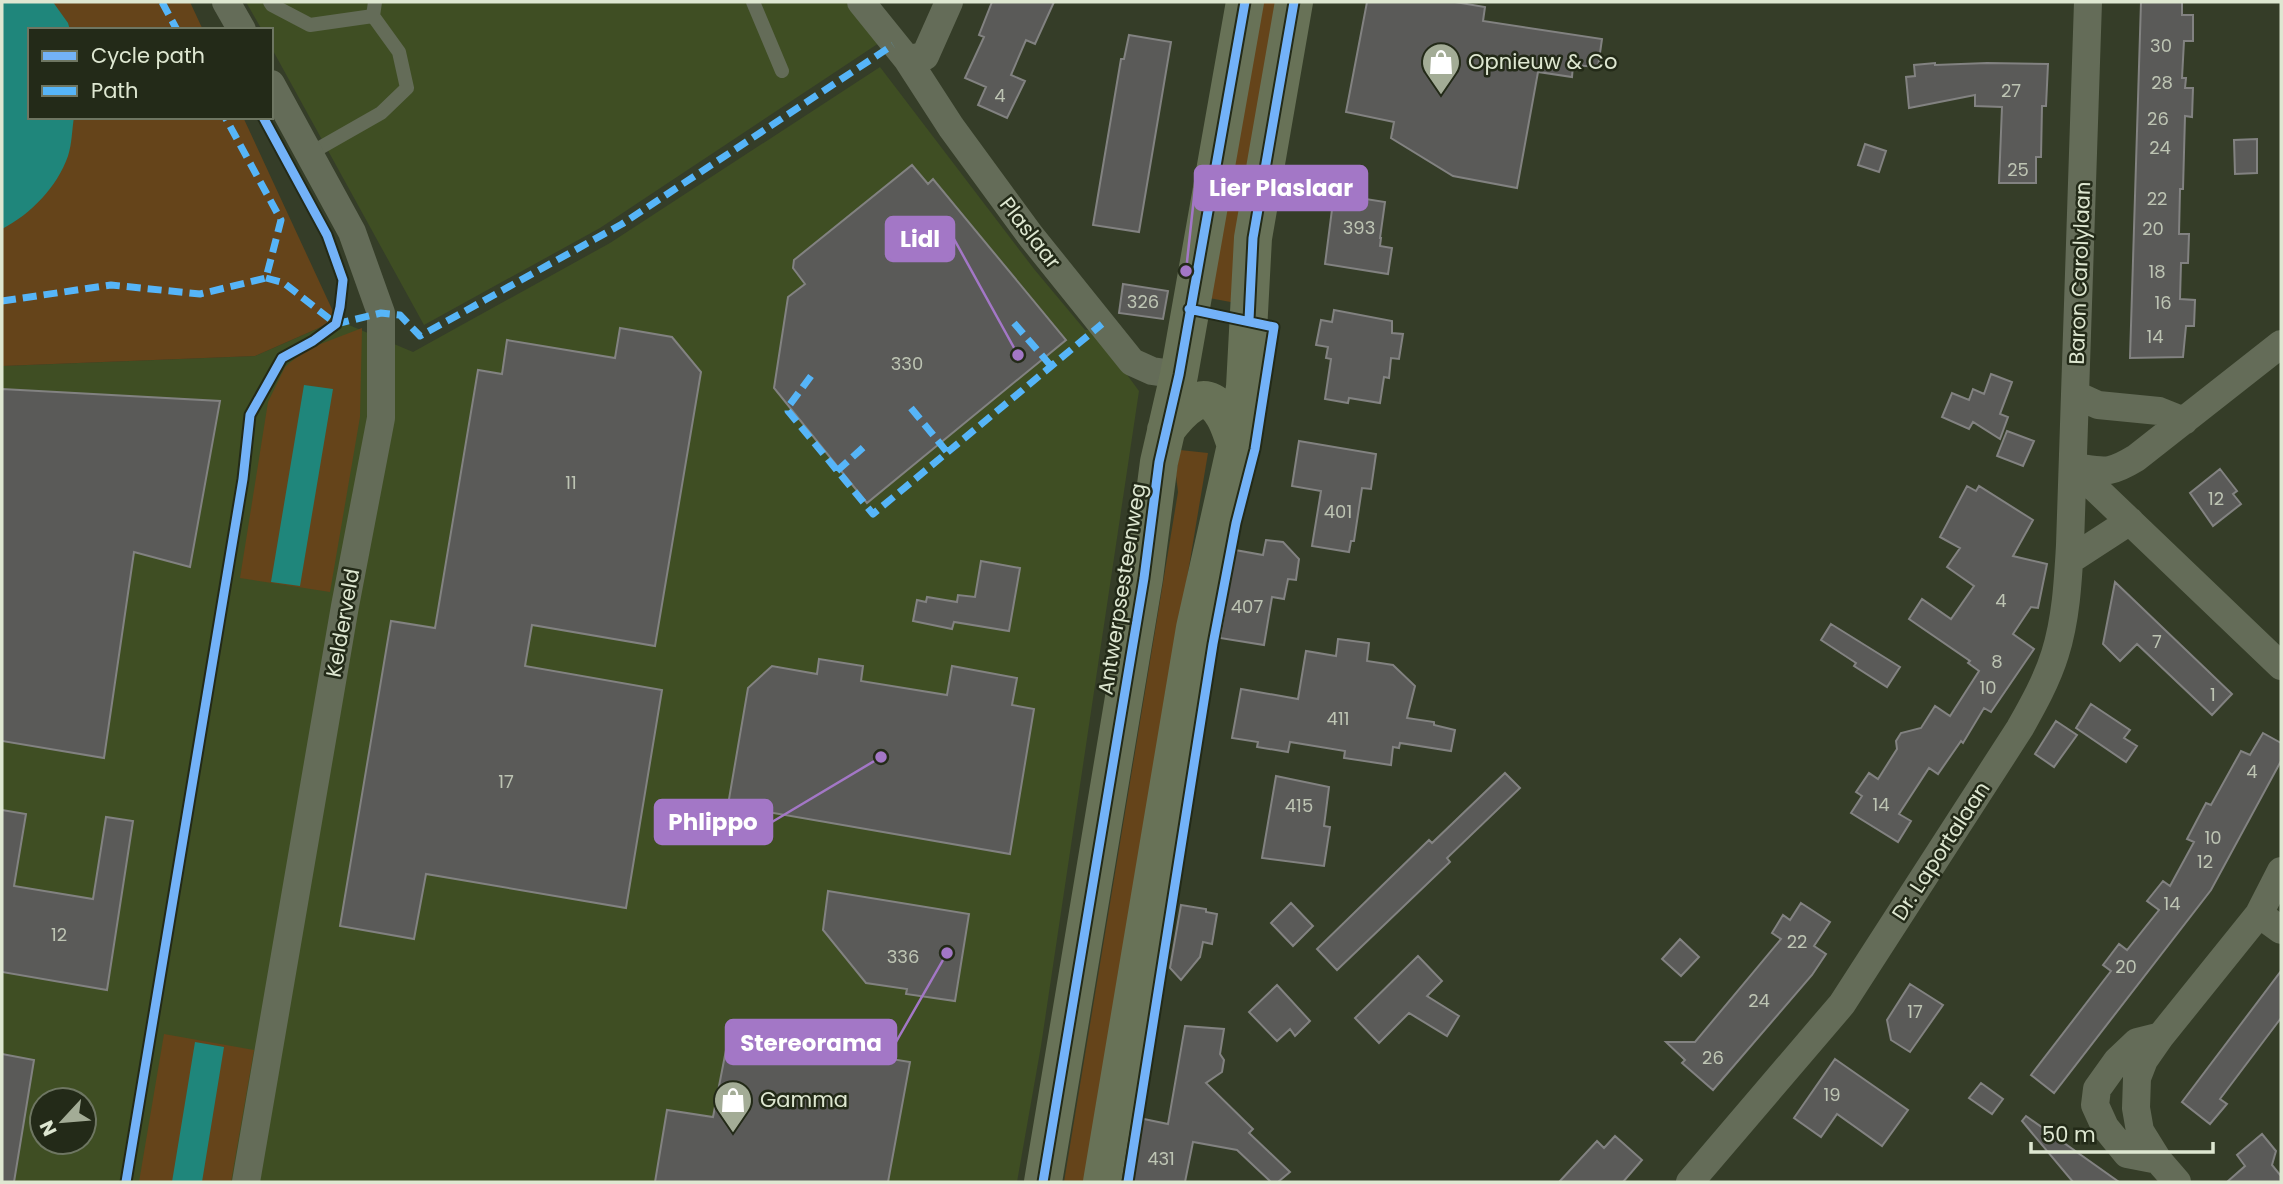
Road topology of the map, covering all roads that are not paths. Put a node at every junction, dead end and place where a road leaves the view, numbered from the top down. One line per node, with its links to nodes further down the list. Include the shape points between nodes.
1 (226, 2): 10 (street)
2 (270, 2): 9 (lane, via 310,25)
3 (753, 2): 12 (lane)
4 (861, 2): 11 (street, Plaslaar)
5 (949, 2): 11 (street, via 925,56)
6 (1245, 2): 16 (main road, Antwerpsesteenweg)
7 (1294, 2): 20 (main road, via 1252,238 1245,387)
8 (2088, 2): 17 (street, Baron Carolylaan)
9 (374, 9): 14 (lane, via 399,52 407,88 381,113)
10 (241, 28)
11 (907, 59): 16 (street, Plaslaar, via 1030,235 1132,362)
12 (782, 71)
13 (273, 88): 14 (street, Kelderveld)
14 (309, 154): 29 (street, Kelderveld, via 352,232 381,313 381,418)
15 (2281, 344): 18 (street)
16 (1179, 375): 19 (main road, Antwerpsesteenweg)
17 (2076, 395): 18 (street, via 2098,405 2159,411); 21 (street, Baron Carolylaan)
18 (2184, 421): 21 (street, via 2116,470)
19 (1166, 430): 20 (main road, via 1182,408 1205,400 1223,413); 30 (main road, Antwerpsesteenweg)
20 (1236, 445): 31 (main road, via 1195,628)
21 (2073, 467): 22 (street); 23 (street, Dr. Laportalaan)
22 (2130, 521): 23 (street); 24 (street)
23 (2070, 560): 32 (street, Dr. Laportalaan, via 2055,654 2020,728 1842,1004)
24 (2281, 666)
25 (2281, 872): 26 (street)
26 (2270, 922): 27 (street)
27 (2160, 1037): 28 (street, via 2137,1078 2136,1108 2140,1131); 28 (street, via 2137,1042 2118,1061 2096,1088 2095,1105 2105,1127 2127,1154)
28 (2158, 1160): 33 (street)
29 (246, 1182)
30 (1043, 1182)
31 (1102, 1182)
32 (1690, 1182)
33 (2177, 1182)

